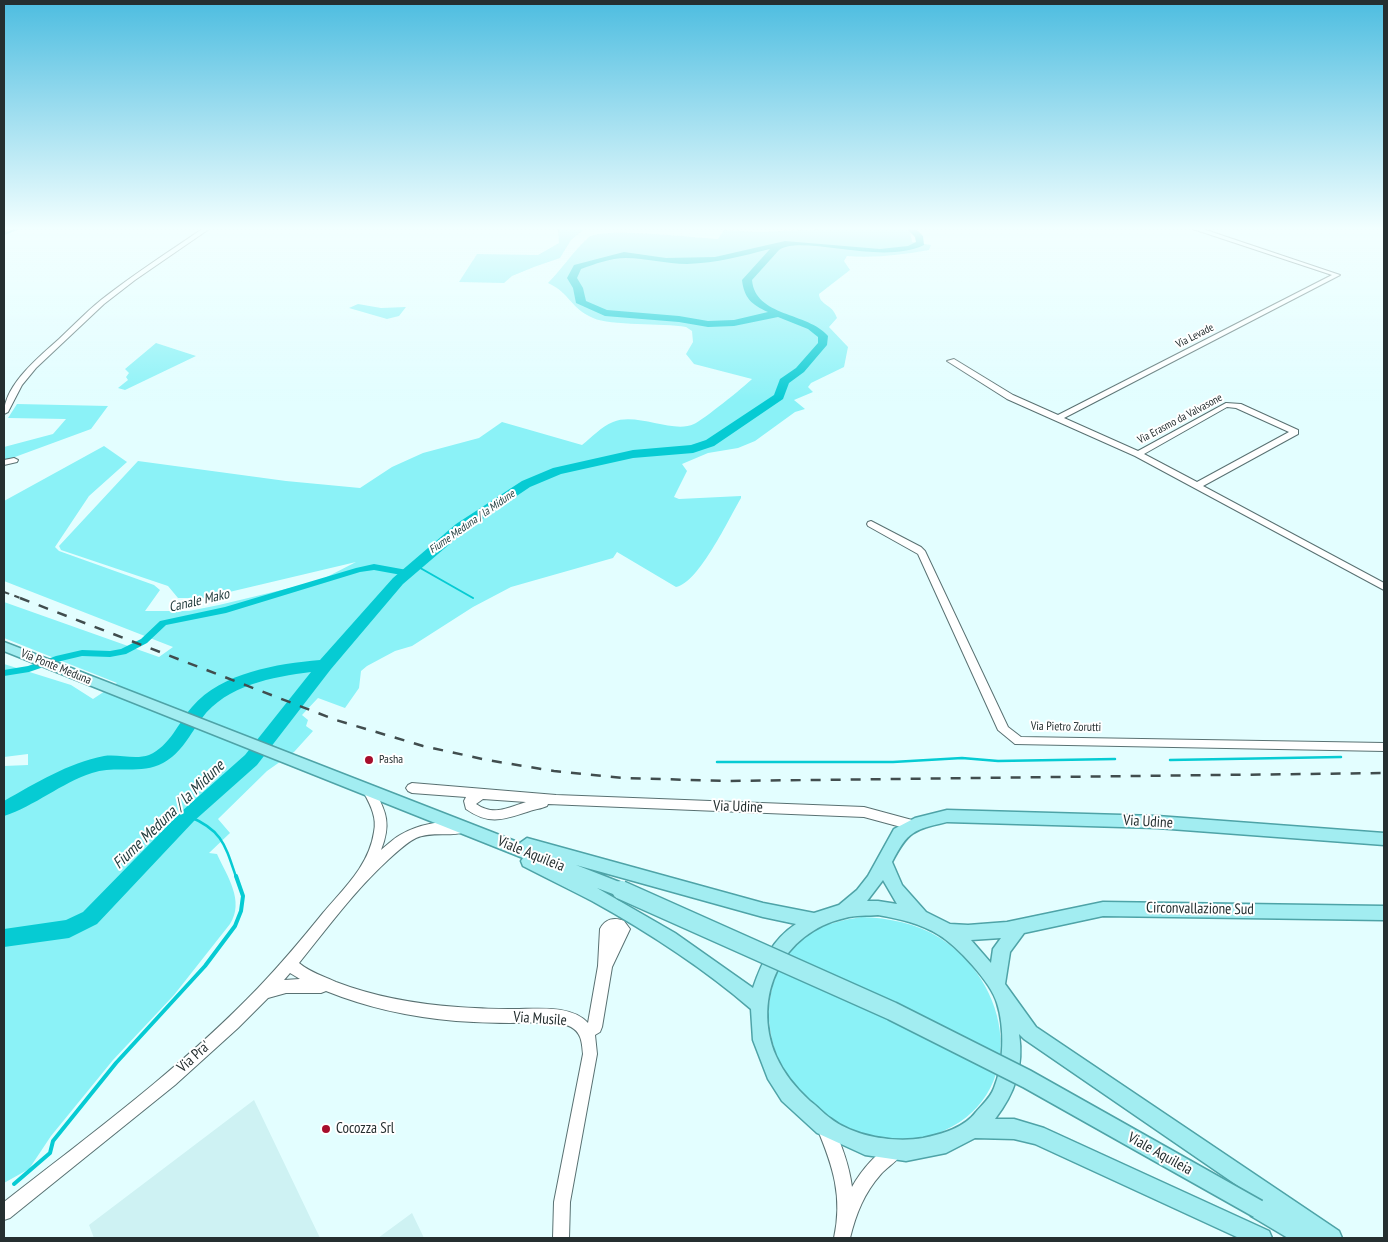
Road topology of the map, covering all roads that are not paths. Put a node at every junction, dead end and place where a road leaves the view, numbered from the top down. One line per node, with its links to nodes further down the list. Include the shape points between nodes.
1 (125, 285): 4 (street, via 33,366)
2 (1318, 285): 5 (street, Via Levade)
3 (951, 361): 5 (street, via 1010,397)
4 (4, 412)
5 (1058, 418): 6 (street)
6 (1138, 454): 9 (street); 9 (street, Via Erasmo da Valvasone, via 1226,405 1238,406 1295,432)
7 (14, 460): 8 (street)
8 (4, 463)
9 (1196, 486): 11 (street)
10 (871, 524): 13 (street, Via Pietro Zorutti, via 922,553 1004,730 1019,740)
11 (1384, 587)
12 (10, 648): 14 (main road, Via Ponte Meduna)
13 (1384, 747)
14 (284, 758): 16 (main road, Viale Aquileia)
15 (412, 788): 17 (street, Via Udine)
16 (370, 793): 21 (main road, Viale Aquileia); 25 (street, Via Pra', via 377,804 382,827)
17 (479, 795): 18 (street, Via Udine); 18 (street, Via Udine, via 470,801 470,806 481,813 500,816 541,803)
18 (592, 802): 19 (street, Via Udine, via 864,812)
19 (884, 817): 20 (street, Via Udine); 23 (street, via 893,829)
20 (912, 825): 22 (main road, Via Udine, via 947,816 1157,822); 23 (main road, Via Udine)
21 (467, 828): 25 (street, Via Pra', via 433,829 405,838); 29 (main road, via 763,910); 38 (main road, via 617,906 691,953); 47 (main road, Viale Aquileia, bridge, via 621,890 892,1011 1027,1079)
22 (1384, 838)
23 (895, 840): 24 (main road, Via Udine)
24 (884, 861): 26 (main road, Via Udine, via 863,895); 28 (main road, via 902,900)
25 (362, 878): 32 (street, Via Pra')
26 (845, 909): 28 (main road, via 883,908); 29 (main road)
27 (1384, 913): 30 (main road, Circonvallazione Sud, via 1103,909)
28 (922, 918): 31 (main road)
29 (813, 920): 38 (main road, via 786,940 776,954 764,978)
30 (1018, 929): 31 (main road, Circonvallazione Sud, via 968,933); 34 (main road, via 1002,949)
31 (946, 930): 34 (main road, via 974,953)
32 (290, 964): 35 (street, Via Musile, via 302,974); 36 (street, Via Pra')
33 (605, 966): 39 (street, via 595,1027)
34 (997, 983): 37 (main road)
35 (337, 989): 36 (street, via 303,984); 39 (street, Via Musile, via 378,1004 409,1010 564,1018)
36 (263, 993): 43 (street, Via Pra', via 161,1087)
37 (1006, 1002): 41 (main road, via 1014,1041 1009,1080 989,1115); 48 (main road, via 1030,1033 1042,1042)
38 (758, 1004): 40 (main road, via 761,1037 773,1070 795,1102)
39 (587, 1032): 45 (street, via 590,1054 562,1202)
40 (824, 1127): 42 (main road, via 858,1143); 44 (street, via 843,1171)
41 (974, 1128): 42 (main road, via 961,1137 929,1149); 46 (main road, via 1007,1128 1037,1135)
42 (894, 1151): 44 (street, via 867,1176 856,1194)
43 (4, 1212)
44 (843, 1232)
45 (561, 1238)
46 (1262, 1238)
47 (1308, 1238)
48 (1332, 1238)

